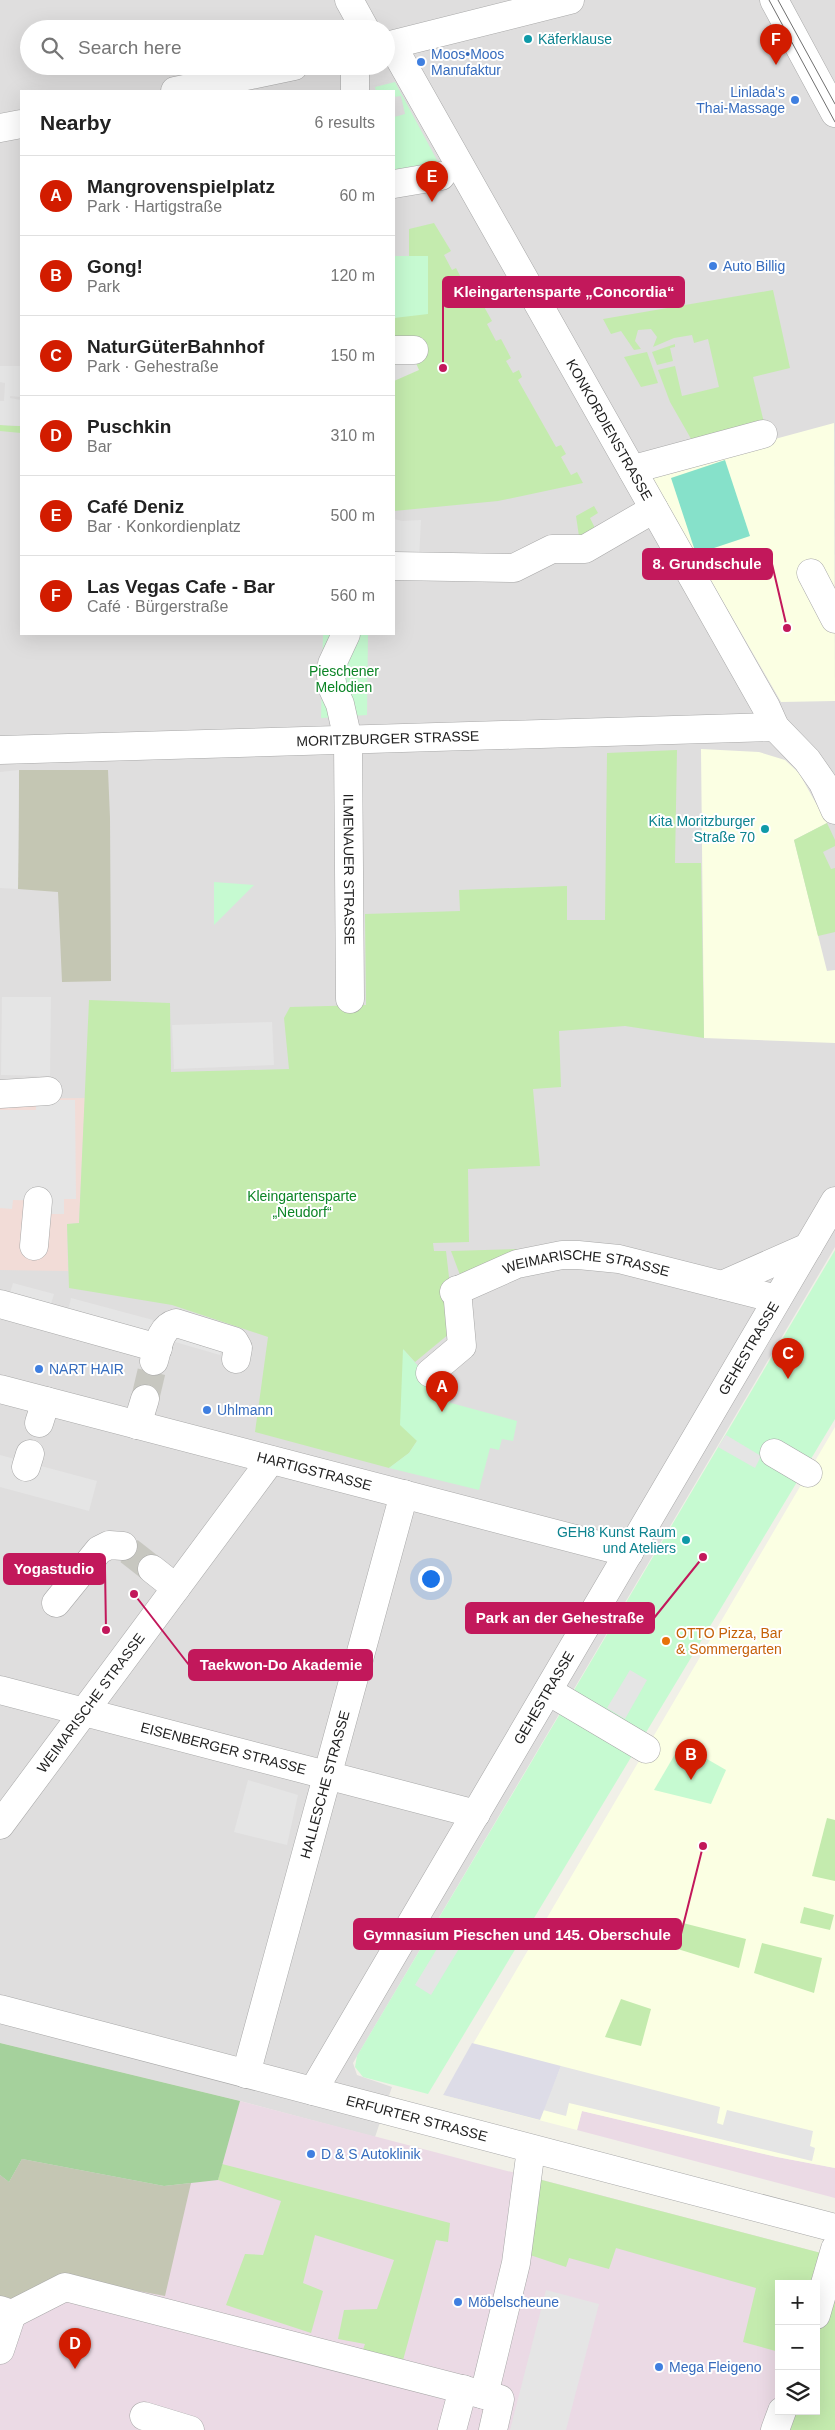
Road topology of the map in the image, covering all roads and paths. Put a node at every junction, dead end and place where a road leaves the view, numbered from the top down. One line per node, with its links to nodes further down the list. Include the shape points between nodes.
1 (349, 0): 4 (street)
2 (570, 0): 5 (street)
3 (774, 0): 11 (street)
4 (360, 20)
5 (395, 44)
6 (395, 56): 17 (street, KONKORDIENSTRASSE)
7 (251, 75): 9 (street)
8 (355, 75): 10 (street)
9 (180, 90)
10 (355, 90)
11 (835, 113)
12 (20, 124): 13 (street)
13 (0, 128)
14 (441, 176): 15 (street)
15 (395, 184)
16 (763, 434): 17 (street, via 641,466)
17 (633, 471): 18 (street, KONKORDIENSTRASSE)
18 (654, 509): 19 (street, via 585,549 552,549 514,568); 23 (street, KONKORDIENSTRASSE)
19 (401, 563)
20 (811, 573): 21 (street)
21 (835, 618)
22 (346, 635): 24 (street, ILMENAUER STRASSE, via 332,664 331,676)
23 (775, 728): 24 (street, MORITZBURGER STRASSE); 26 (street, KONKORDIENSTRASSE)
24 (348, 740): 25 (street, MORITZBURGER STRASSE); 28 (street, ILMENAUER STRASSE)
25 (0, 750)
26 (829, 781): 27 (street, KONKORDIENSTRASSE)
27 (835, 810)
28 (350, 999)
29 (48, 1091): 30 (street)
30 (0, 1094)
31 (38, 1201): 33 (street)
32 (835, 1201): 34 (street, GEHESTRASSE)
33 (34, 1246)
34 (808, 1247): 35 (street); 36 (street, GEHESTRASSE)
35 (722, 1285): 36 (street, WEIMARISCHE STRASSE); 39 (street, WEIMARISCHE STRASSE, via 619,1259 562,1255 518,1264 455,1291 462,1346)
36 (777, 1300): 45 (street, GEHESTRASSE)
37 (0, 1304): 38 (street, via 156,1355 165,1330 176,1323 234,1341 238,1348)
38 (236, 1359)
39 (430, 1373)
40 (0, 1389): 42 (street, HARTIGSTRASSE, via 43,1412 141,1412)
41 (774, 1453): 43 (street)
42 (271, 1460): 44 (street, HARTIGSTRASSE); 48 (street, WEIMARISCHE STRASSE)
43 (808, 1473)
44 (404, 1494): 45 (street, HARTIGSTRASSE); 54 (street, HALLESCHE STRASSE)
45 (629, 1553): 51 (street, GEHESTRASSE)
46 (74, 1561): 49 (street, via 98,1535 111,1537 126,1548 109,1545 99,1550)
47 (152, 1569): 48 (street)
48 (176, 1588): 52 (street, WEIMARISCHE STRASSE)
49 (56, 1603)
50 (0, 1690): 52 (street, EISENBERGER STRASSE)
51 (548, 1691): 53 (street); 55 (street, GEHESTRASSE)
52 (84, 1712): 54 (street, EISENBERGER STRASSE); 56 (street, WEIMARISCHE STRASSE)
53 (646, 1749)
54 (328, 1776): 55 (street, EISENBERGER STRASSE); 58 (street, HALLESCHE STRASSE)
55 (476, 1814): 59 (street, GEHESTRASSE)
56 (0, 1824)
57 (0, 2009): 58 (street, ERFURTER STRASSE)
58 (246, 2074): 59 (street, ERFURTER STRASSE)
59 (313, 2091): 60 (street, ERFURTER STRASSE)
60 (531, 2148): 61 (street, ERFURTER STRASSE); 66 (street, via 516,2263)
61 (835, 2228)
62 (835, 2249): 63 (street)
63 (820, 2301)
64 (6, 2312): 65 (street); 66 (street, via 66,2287)
65 (0, 2350)
66 (474, 2392): 70 (street); 71 (street, via 500,2399)
67 (781, 2415): 72 (street)
68 (144, 2416): 69 (street)
69 (190, 2430)
70 (452, 2430)
71 (492, 2430)
72 (775, 2430)

